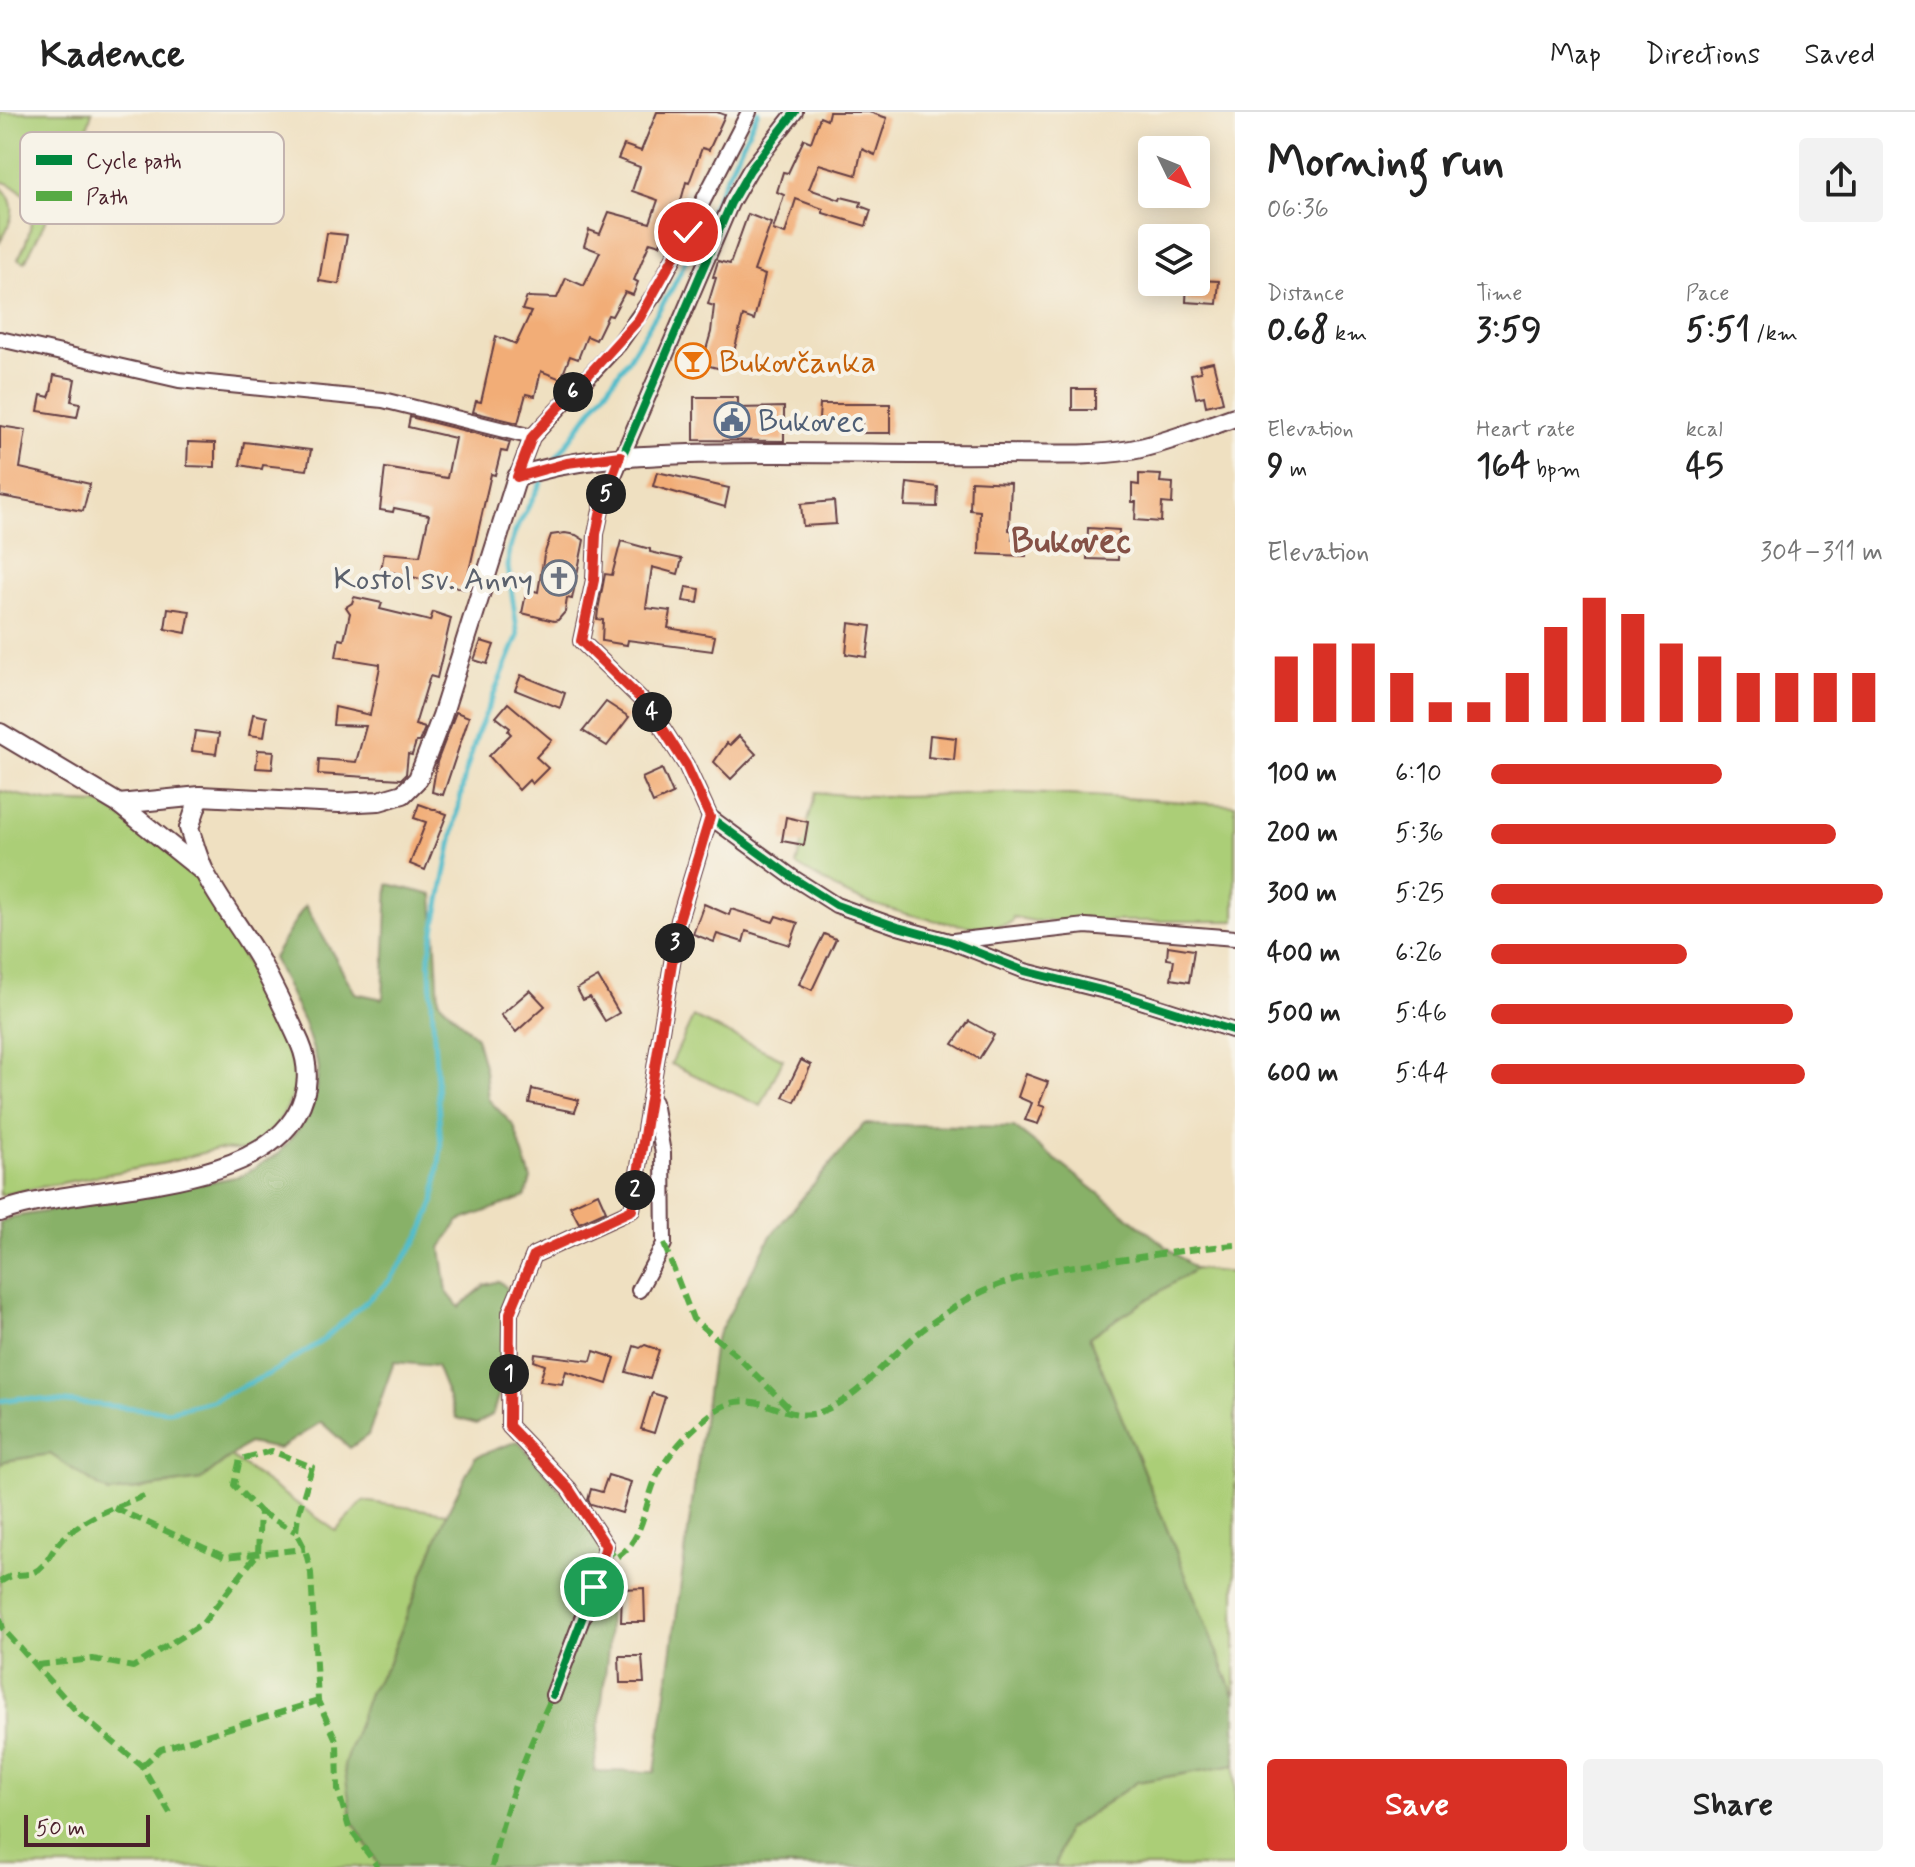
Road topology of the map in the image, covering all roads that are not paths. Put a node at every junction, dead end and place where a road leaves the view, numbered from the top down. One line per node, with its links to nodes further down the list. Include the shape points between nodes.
1 (749, 112): 3 (street)
2 (795, 112): 3 (street, via 750,170)
3 (719, 199): 6 (street, via 639,319); 7 (street)
4 (0, 339): 6 (street, via 179,380 383,400)
5 (1235, 417): 7 (street, via 1133,450 1072,454)
6 (532, 437): 8 (street)
7 (620, 456): 8 (street); 12 (street, via 596,534 594,580 581,641 649,707 686,765)
8 (517, 477): 10 (street, via 418,779 403,794 379,801)
9 (0, 733): 11 (street)
10 (200, 796): 11 (street); 13 (street, via 189,828)
11 (119, 804): 13 (street)
12 (710, 817): 15 (street, via 836,905); 17 (street, via 679,920)
13 (205, 873): 18 (street, via 260,961 302,1049 307,1077 303,1101 287,1131 235,1163 167,1181 25,1202)
14 (1235, 938): 15 (street, via 1086,926)
15 (949, 941): 16 (street, via 1025,971)
16 (1235, 1031)
17 (652, 1094): 19 (street, via 663,1153 664,1244); 20 (street, via 632,1210 534,1255 510,1313 509,1426 569,1489 606,1546)
18 (0, 1212)
19 (639, 1290)
20 (553, 1695)

